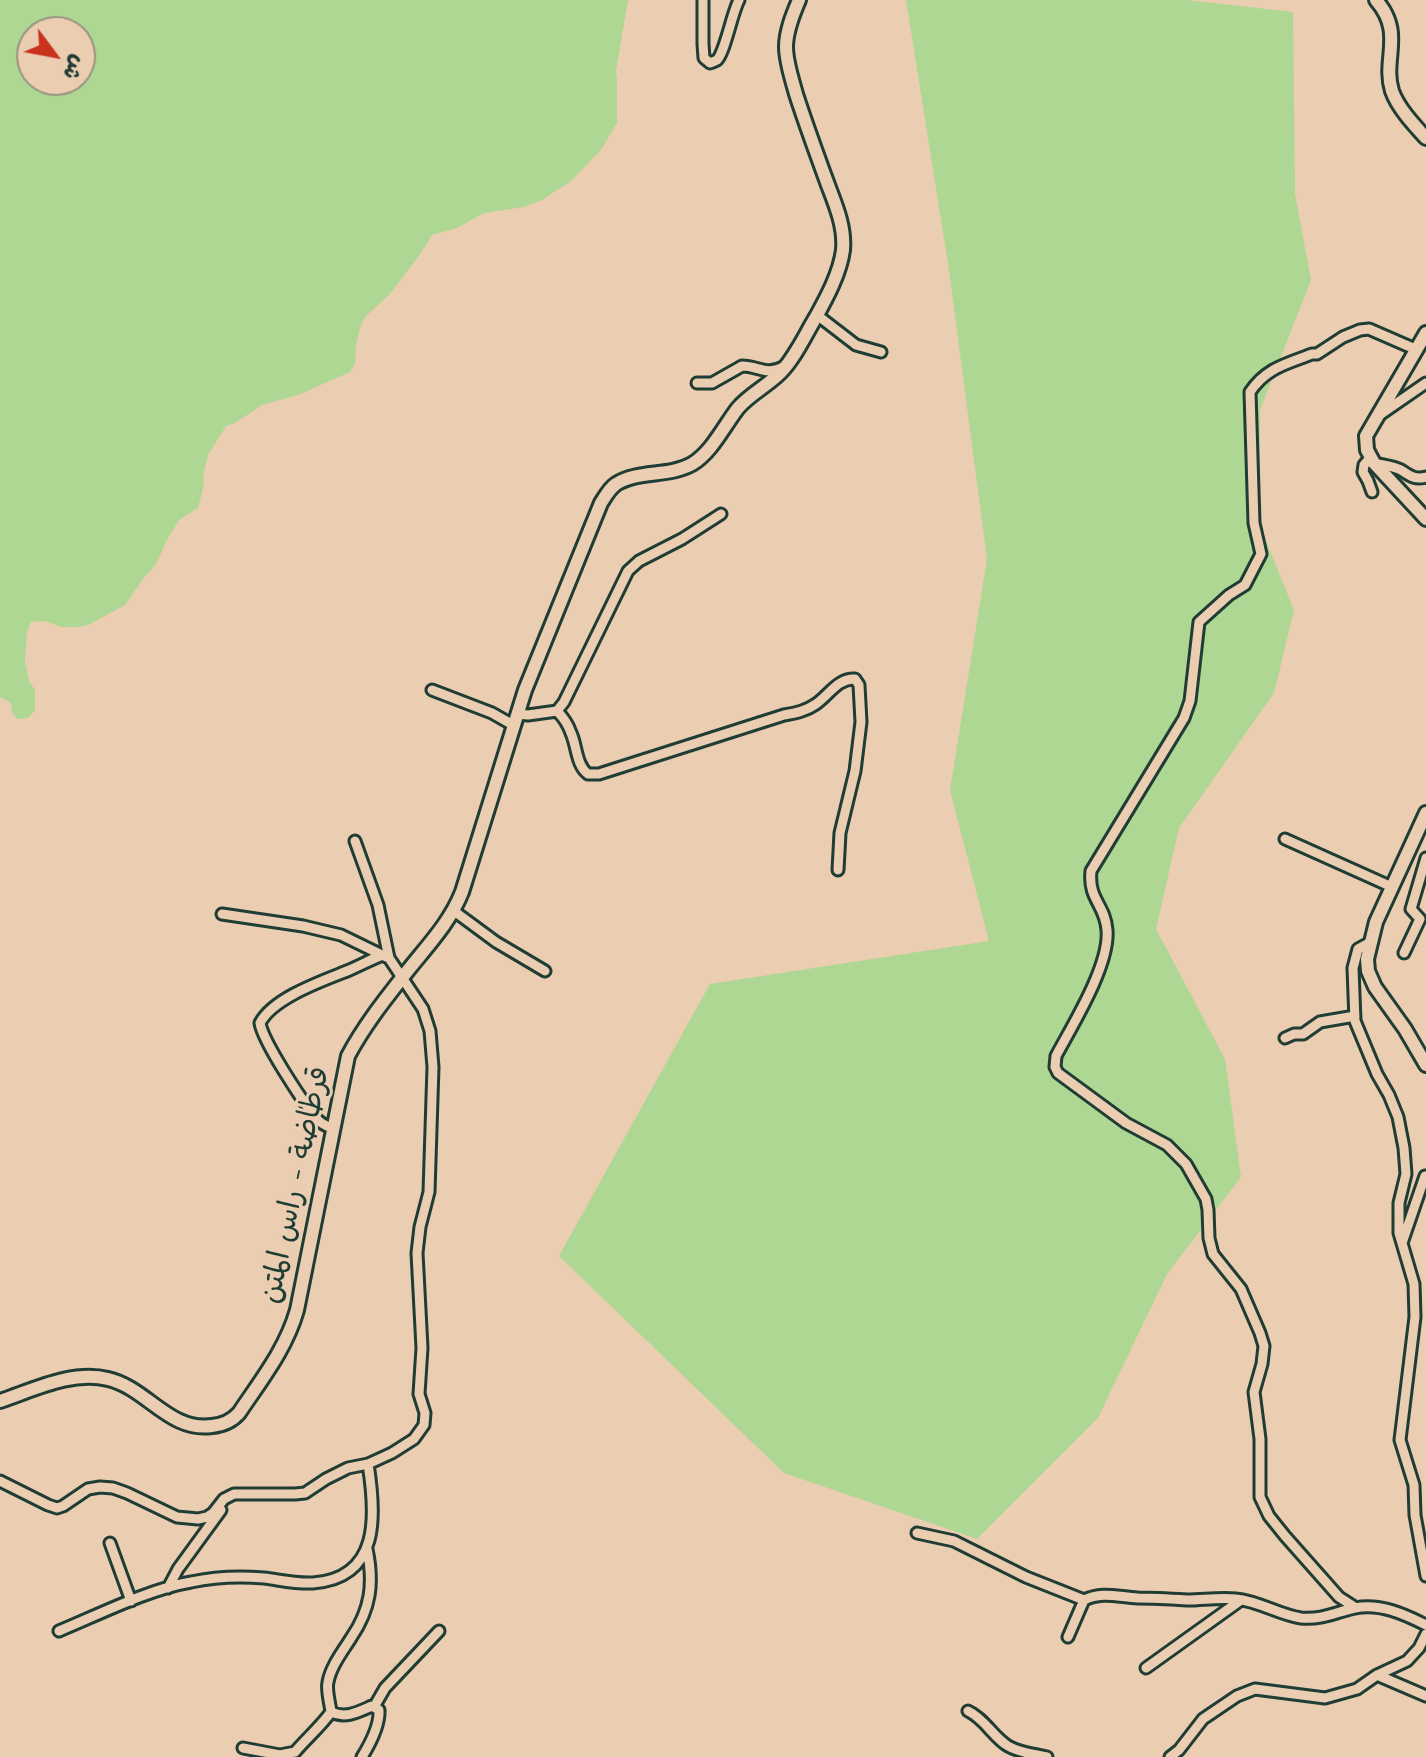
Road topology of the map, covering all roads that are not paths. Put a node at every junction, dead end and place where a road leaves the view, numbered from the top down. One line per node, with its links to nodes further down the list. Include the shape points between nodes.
1 (703, 0): 2 (street, via 704,58 710,63 717,60)
2 (739, 0)
3 (799, 0): 6 (main road, قرطاضة - راس المتن, via 786,47 791,77 843,233 836,277)
4 (1376, 0): 5 (main road, via 1388,18 1393,93)
5 (1426, 138)
6 (817, 315): 9 (street, via 856,345); 10 (main road, قرطاضة - راس المتن)
7 (1426, 333): 8 (main road)
8 (1415, 349): 13 (main road); 54 (street, via 1360,330 1260,377 1250,392 1254,523 1261,554 1245,585 1199,622 1184,718 1091,871 1107,946 1055,1067 1126,1123 1167,1145 1186,1164 1206,1199 1213,1254 1241,1289 1264,1346 1254,1392 1260,1497 1285,1536 1339,1597)
9 (881, 352)
10 (788, 362): 11 (street, via 771,371 742,366 712,383); 21 (main road, قرطاضة - راس المتن, via 739,407 694,463 636,477 610,490)
11 (697, 383)
12 (1426, 383): 13 (street)
13 (1375, 419): 14 (main road, via 1366,436)
14 (1372, 461): 15 (street); 16 (street, via 1363,472); 18 (main road)
15 (1426, 477)
16 (1372, 492)
17 (721, 514): 20 (street, via 628,571)
18 (1426, 519)
19 (432, 690): 21 (street)
20 (557, 711): 21 (street); 27 (street, via 573,735 582,769 599,774 801,712 841,682 855,679 861,722)
21 (515, 720): 29 (main road, قرطاضة - راس المتن)
22 (1426, 813): 25 (main road)
23 (1285, 839): 28 (street)
24 (355, 841): 33 (street, via 378,905)
25 (1411, 847): 26 (street); 28 (main road)
26 (1426, 858): 32 (street, via 1411,909 1420,919)
27 (838, 870)
28 (1392, 887): 31 (main road)
29 (454, 911): 34 (street); 35 (main road, قرطاضة - راس المتن)
30 (222, 914): 33 (street, via 341,935)
31 (1369, 943): 36 (street, via 1358,949 1353,968); 38 (main road, via 1368,971 1375,987)
32 (1404, 953)
33 (386, 957): 35 (street); 39 (street, via 301,990 260,1023 295,1087 318,1120)
34 (545, 971)
35 (401, 978): 39 (main road, قرطاضة - راس المتن, via 348,1056); 43 (street, via 423,1009 433,1067 429,1192 417,1253 419,1394 425,1413 414,1439)
36 (1355, 1016): 37 (street, via 1320,1022); 41 (street, via 1398,1117 1406,1174 1399,1203)
37 (1285, 1038)
38 (1426, 1065)
39 (332, 1128): 42 (main road, قرطاضة - راس المتن, via 291,1330 234,1419 206,1427 185,1424 107,1378 75,1378)
40 (1425, 1176): 41 (street)
41 (1402, 1243): 49 (street, via 1414,1284 1415,1317 1400,1440 1414,1485)
42 (0, 1401)
43 (368, 1464): 45 (street, via 348,1468 305,1493 240,1493); 48 (street, via 374,1506)
44 (0, 1481): 45 (street, via 57,1508 88,1489 113,1488 190,1519 207,1517)
45 (224, 1499): 50 (street)
46 (917, 1533): 51 (street, via 954,1541)
47 (110, 1543): 53 (street)
48 (367, 1549): 50 (street, via 349,1570 330,1580 223,1578); 65 (street, via 371,1593 327,1682)
49 (1426, 1576)
50 (168, 1588): 53 (street)
51 (1084, 1600): 52 (street, via 1109,1594); 59 (street)
52 (1241, 1600): 54 (street, via 1317,1619); 60 (street)
53 (131, 1601): 56 (street)
54 (1356, 1608): 55 (street, via 1390,1609)
55 (1426, 1625)
56 (59, 1631)
57 (439, 1631): 63 (street)
58 (1426, 1634): 61 (street, via 1407,1661)
59 (1068, 1637)
60 (1146, 1668)
61 (1377, 1675): 62 (street); 69 (street, via 1357,1689 1325,1698 1255,1689 1237,1696 1203,1719)
62 (1426, 1696)
63 (374, 1707): 65 (street, via 349,1716); 67 (street, via 379,1716)
64 (968, 1711): 68 (street, via 1006,1745)
65 (331, 1712): 66 (street, via 295,1752 280,1755)
66 (243, 1748)
67 (362, 1757)
68 (1047, 1757)
69 (1170, 1757)

